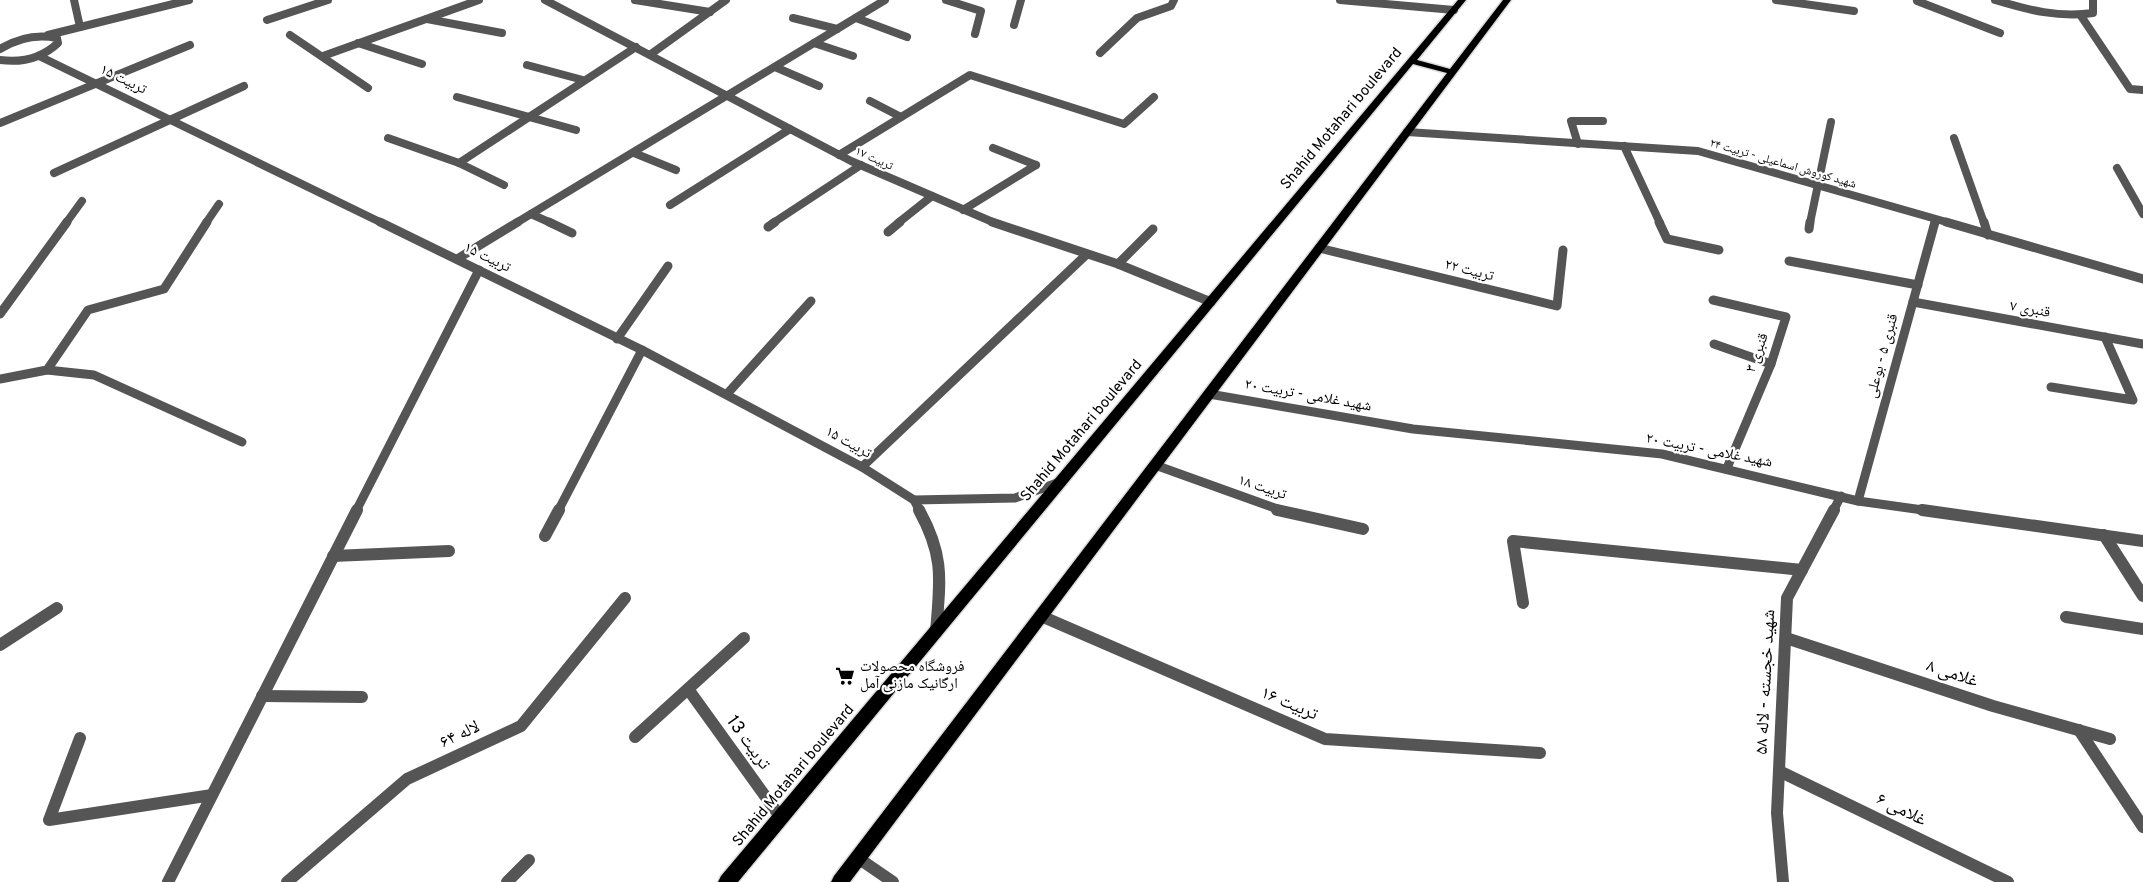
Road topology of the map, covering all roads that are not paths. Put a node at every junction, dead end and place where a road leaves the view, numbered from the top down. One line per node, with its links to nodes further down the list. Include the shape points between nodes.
1 (74, 0): 27 (street)
2 (190, 0): 27 (street)
3 (328, 0): 25 (street)
4 (479, 0): 24 (street)
5 (545, 0): 38 (street, تربیت ۱۷)
6 (635, 0): 20 (street)
7 (726, 0): 20 (street)
8 (885, 0): 23 (street)
9 (946, 0): 31 (street, via 981,11)
10 (1022, 0): 26 (street)
11 (1174, 0): 40 (street, via 1171,6 1137,18)
12 (1340, 0): 18 (street)
13 (1507, 0): 50 (main road)
14 (1776, 0): 19 (street)
15 (1919, 0): 30 (street, via 1916,1)
16 (1995, 0): 21 (street, via 2027,10)
17 (2093, 0): 21 (street, via 2093,13)
18 (1458, 5): 46 (main road, Shahid Motahari boulevard)
19 (1854, 11)
20 (710, 12): 41 (street)
21 (2080, 16): 56 (street, via 2130,89)
22 (793, 18): 28 (street)
23 (856, 18): 28 (street); 34 (street)
24 (426, 19): 29 (street); 35 (street)
25 (267, 20)
26 (1014, 25)
27 (80, 27): 33 (street)
28 (837, 29): 36 (street)
29 (502, 33)
30 (2000, 33)
31 (975, 34)
32 (290, 35): 43 (street)
33 (48, 36): 39 (street, via 24,39); 42 (street, via 57,38 58,43)
34 (907, 37)
35 (358, 43): 43 (street); 47 (street)
36 (814, 43): 44 (street); 49 (street)
37 (190, 45): 52 (street)
38 (636, 47): 41 (street, تربیت ۱۷); 51 (street)
39 (0, 48)
40 (1100, 53)
41 (651, 54): 57 (street, تربیت ۱۷)
42 (39, 56): 45 (street); 52 (street, تربیت ۱۵)
43 (323, 56): 55 (street)
44 (853, 56)
45 (0, 60)
46 (1411, 61): 50 (main road); 111 (main road, Shahid Motahari boulevard)
47 (422, 64)
48 (527, 64): 51 (street)
49 (775, 67): 54 (street); 57 (street)
50 (1452, 72): 69 (main road)
51 (583, 80): 61 (street)
52 (96, 83): 63 (street, تربیت ۱۵); 66 (street)
53 (244, 86): 63 (street)
54 (819, 86)
55 (368, 88)
56 (2143, 90)
57 (728, 95): 67 (street, تربیت ۱۷); 75 (street)
58 (1154, 96): 62 (street, via 1124,124 970,75)
59 (457, 97): 61 (street)
60 (870, 101): 62 (street)
61 (528, 117): 68 (street); 77 (street)
62 (902, 117): 76 (street)
63 (168, 119): 81 (street); 102 (street, تربیت ۱۵)
64 (1603, 121): 72 (street, via 1571,121)
65 (1831, 122): 83 (street)
66 (0, 123)
67 (790, 128): 76 (street, تربیت ۱۷); 87 (street)
68 (576, 130)
69 (1407, 132): 72 (street, شهید کوروش اسماعیلی - تربیت ۲۴); 98 (main road)
70 (388, 138): 77 (street)
71 (1954, 138): 97 (street)
72 (1578, 144): 73 (street, شهید کوروش اسماعیلی - تربیت ۲۴)
73 (1624, 146): 83 (street, شهید کوروش اسماعیلی - تربیت ۲۴, via 1698,151); 100 (street, via 1667,239)
74 (993, 148): 88 (street, via 1036,165)
75 (634, 153): 80 (street); 89 (street)
76 (839, 154): 78 (street, تربیت ۱۷)
77 (460, 163): 82 (street)
78 (861, 165): 84 (street, تربیت ۱۷); 92 (street)
79 (2117, 168): 90 (street)
80 (676, 170)
81 (54, 173)
82 (504, 185)
83 (1817, 186): 91 (street, شهید کوروش اسماعیلی - تربیت ۲۴); 94 (street)
84 (932, 196): 88 (street, تربیت ۱۷); 95 (street)
85 (82, 201): 113 (street)
86 (219, 204): 120 (street, via 164,289 88,310)
87 (670, 205)
88 (963, 210): 101 (street, تربیت ۱۷)
89 (531, 214): 96 (street); 102 (street)
90 (2143, 214)
91 (1936, 220): 97 (street, شهید کوروش اسماعیلی - تربیت ۲۴); 108 (street, قنبری ۵ - بوعلی)
92 (768, 227)
93 (1153, 229): 104 (street)
94 (1810, 229)
95 (888, 232)
96 (572, 233)
97 (1988, 235): 107 (street, شهید کوروش اسماعیلی - تربیت ۲۴)
98 (1319, 248): 99 (street, تربیت ۲۲, via 1557,306); 124 (main road)
99 (1562, 250)
100 (1719, 250)
101 (1087, 254): 104 (street, تربیت ۱۷); 127 (street)
102 (457, 259): 106 (street, تربیت ۱۵)
103 (1789, 261): 108 (street)
104 (1118, 264): 111 (street, تربیت ۱۷)
105 (668, 266): 115 (street)
106 (479, 270): 115 (street, تربیت ۱۵); 138 (street)
107 (2143, 279)
108 (1918, 285): 112 (street, قنبری ۵ - بوعلی)
109 (1713, 300): 119 (street, قنبری ۳, via 1786,317)
110 (811, 301): 123 (street)
111 (1211, 302): 129 (main road, Shahid Motahari boulevard)
112 (1913, 302): 114 (street, قنبری ۷); 132 (street, قنبری ۵ - بوعلی)
113 (0, 314)
114 (2105, 337): 117 (street, قنبری ۷); 122 (street, via 2133,400)
115 (617, 339): 118 (street, تربیت ۱۵)
116 (1714, 344): 119 (street)
117 (2143, 344)
118 (642, 350): 123 (street, تربیت ۱۵); 135 (street)
119 (1771, 364): 128 (street, قنبری ۳)
120 (47, 370): 121 (street); 125 (street, via 94,374)
121 (0, 379)
122 (2051, 387)
123 (727, 394): 127 (street, تربیت ۱۵)
124 (1209, 394): 126 (main road); 128 (street, شهید غلامی - تربیت ۲۰, via 1469,437 1662,454)
125 (242, 442)
126 (1155, 465): 133 (street, تربیت ۱۸, via 1272,508); 144 (main road)
127 (862, 467): 131 (street, تربیت ۱۵)
128 (1727, 468): 130 (street, شهید غلامی - تربیت ۲۰)
129 (1061, 482): 131 (street, via 1015,498); 147 (main road, Shahid Motahari boulevard)
130 (1841, 496): 132 (street, شهید غلامی - تربیت ۲۰); 139 (street, شهید خجسته - لاله ۵۸)
131 (914, 500): 147 (street, تربیت ۱۵, via 936,548 941,575)
132 (1858, 501): 134 (street, شهید غلامی - تربیت ۲۰)
133 (1363, 528)
134 (2104, 535): 136 (street, شهید غلامی - تربیت ۲۰); 140 (street)
135 (545, 536)
136 (2143, 541)
137 (449, 551): 138 (street)
138 (333, 556): 152 (street)
139 (1802, 570): 142 (street, via 1513,541); 149 (street, شهید خجسته - لاله ۵۸, via 1787,598)
140 (2143, 596)
141 (625, 598): 166 (street, لاله ۶۴, via 521,726 407,779)
142 (1523, 603)
143 (57, 608): 150 (street)
144 (1041, 616): 158 (street, تربیت ۱۶, via 1325,739); 163 (main road)
145 (2066, 617): 146 (street)
146 (2143, 629)
147 (936, 632): 161 (main road, Shahid Motahari boulevard)
148 (744, 638): 151 (street)
149 (1786, 638): 154 (street, غلامی ۸, via 1992,706); 159 (street, شهید خجسته - لاله ۵۸)
150 (0, 645)
151 (688, 689): 155 (street); 161 (street, تربیت 13)
152 (262, 696): 153 (street); 160 (street)
153 (362, 697)
154 (2079, 730): 157 (street, غلامی ۸); 162 (street)
155 (635, 737)
156 (80, 738): 160 (street, via 49,820)
157 (2110, 739)
158 (1540, 753)
159 (1779, 771): 171 (street, شهید خجسته - لاله ۵۸, via 1777,813); 172 (street, غلامی ۶)
160 (212, 795): 165 (street)
161 (781, 818): 168 (main road, Shahid Motahari boulevard)
162 (2143, 827)
163 (858, 858): 169 (main road); 170 (street)
164 (529, 860): 167 (street)
165 (168, 882)
166 (287, 882)
167 (507, 882)
168 (728, 882)
169 (840, 882)
170 (893, 882)
171 (1783, 882)
172 (2008, 882)

